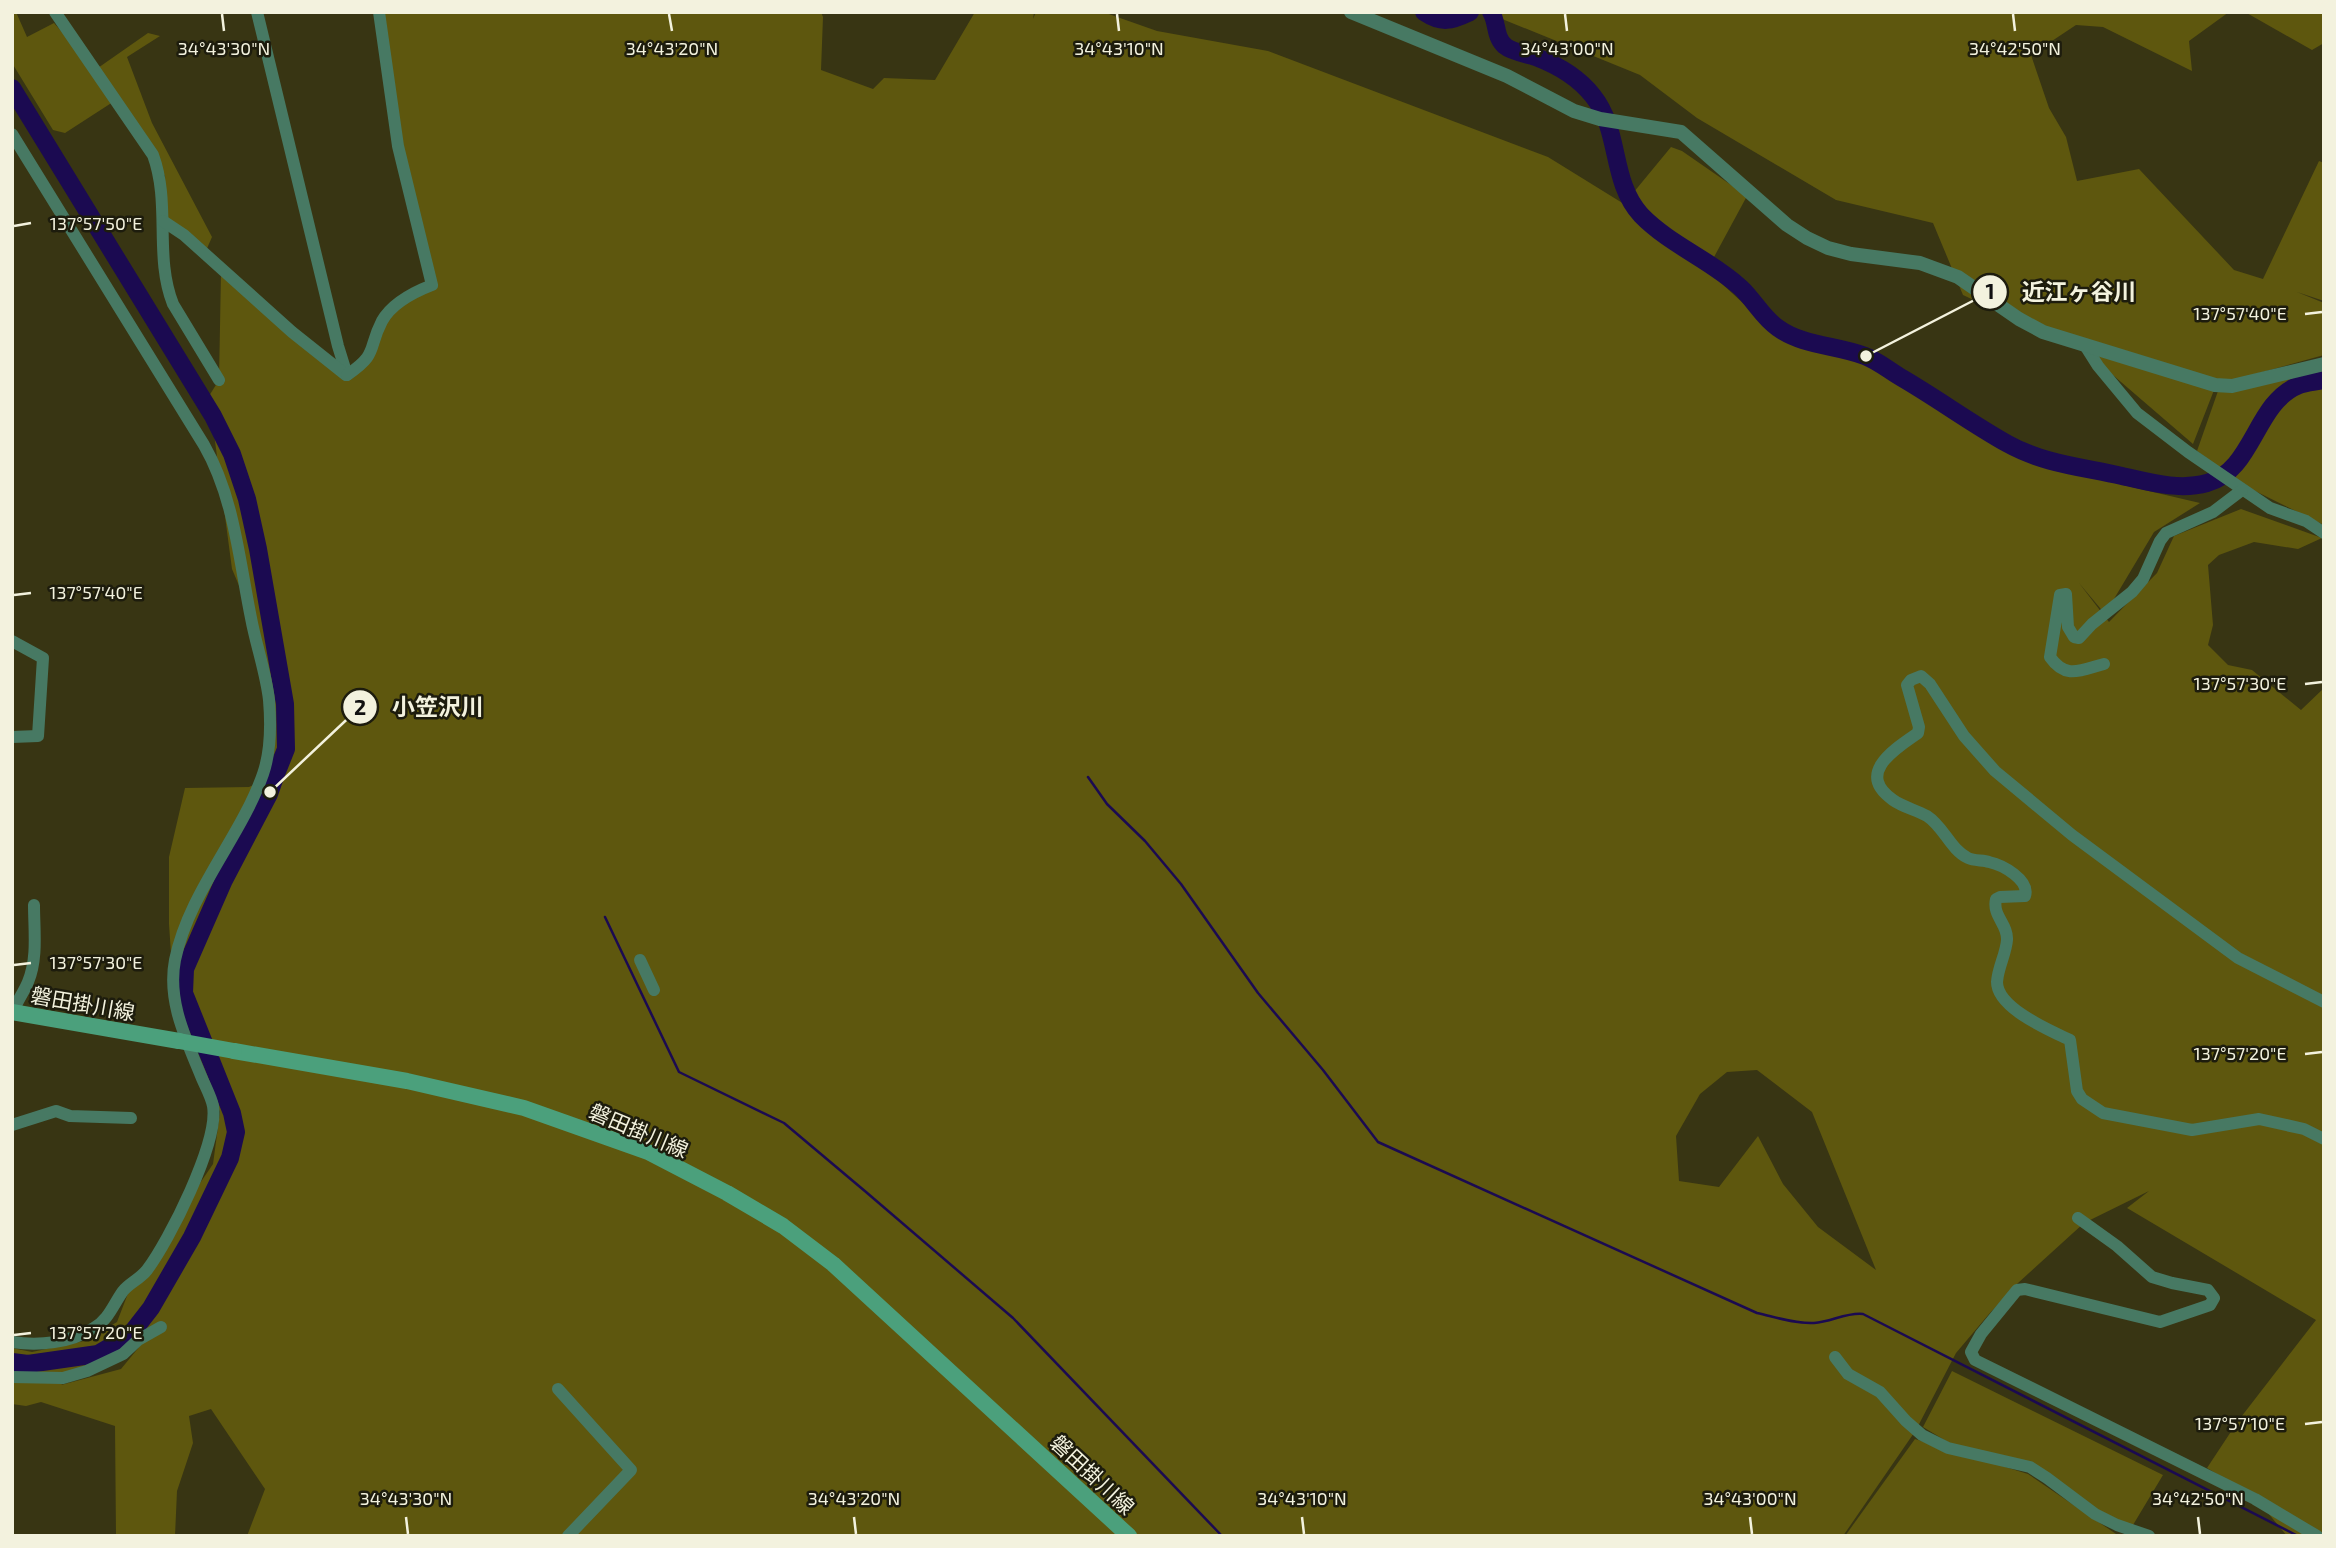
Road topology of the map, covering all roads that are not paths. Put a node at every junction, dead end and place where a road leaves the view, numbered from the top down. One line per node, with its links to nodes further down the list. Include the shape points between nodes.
1 (55, 12): 6 (street, via 153,155)
2 (257, 12): 9 (street)
3 (379, 12): 9 (street, via 398,146 432,285 389,310 370,355)
4 (1351, 12): 7 (street, via 1507,76 1574,111 1681,132 1807,238 1851,254 1920,263 1958,276 2031,326)
5 (12, 134): 26 (street, via 219,476 231,510 268,698 270,731 264,771 253,798 201,892 175,960 175,1008 213,1106 206,1156 159,1254 125,1289 107,1318 72,1337)
6 (163, 221): 9 (street); 10 (street, via 168,292)
7 (2086, 346): 8 (street, via 2216,385 2232,386); 11 (street, via 2137,413)
8 (2324, 365)
9 (347, 375)
10 (219, 380)
11 (2242, 490): 12 (street); 14 (street, via 2213,512 2166,533 2143,579 2079,638 2068,627 2066,594 2060,595 2050,657 2066,672)
12 (2324, 533)
13 (12, 641): 15 (street, via 43,658 38,736)
14 (2104, 664)
15 (12, 737)
16 (34, 905): 20 (street, via 34,956)
17 (640, 960): 18 (street)
18 (654, 990)
19 (2324, 1002): 23 (street, via 2238,958 2072,835 1995,771 1964,736 1930,684 1921,676 1907,685 1918,733 1882,762 1877,782 1894,802 1939,825 1969,859 1998,865 2023,883 2025,896 1996,899 2007,941 1998,991 2034,1023 2070,1040 2074,1083 2082,1100 2103,1113 2192,1130 2259,1119 2304,1129)
20 (13, 1012): 31 (main road, 磐田掛川線, bridge, via 407,1081 524,1108 648,1152 783,1226 833,1264)
21 (131, 1118): 22 (street, via 69,1116 56,1111)
22 (12, 1125)
23 (2324, 1139)
24 (2078, 1218): 33 (street, via 2152,1277 2208,1290 2214,1298 2210,1305 2160,1322 2017,1290 1981,1334 1971,1352 1975,1360 2255,1499)
25 (162, 1327): 28 (street, via 124,1354 87,1371 63,1378)
26 (12, 1342)
27 (1835, 1357): 32 (street, via 1848,1374 1880,1392 1922,1435 1948,1448 2029,1467 2095,1514)
28 (12, 1377)
29 (558, 1389): 30 (street, via 631,1470)
30 (568, 1536)
31 (1129, 1536)
32 (2149, 1536)
33 (2317, 1536)

